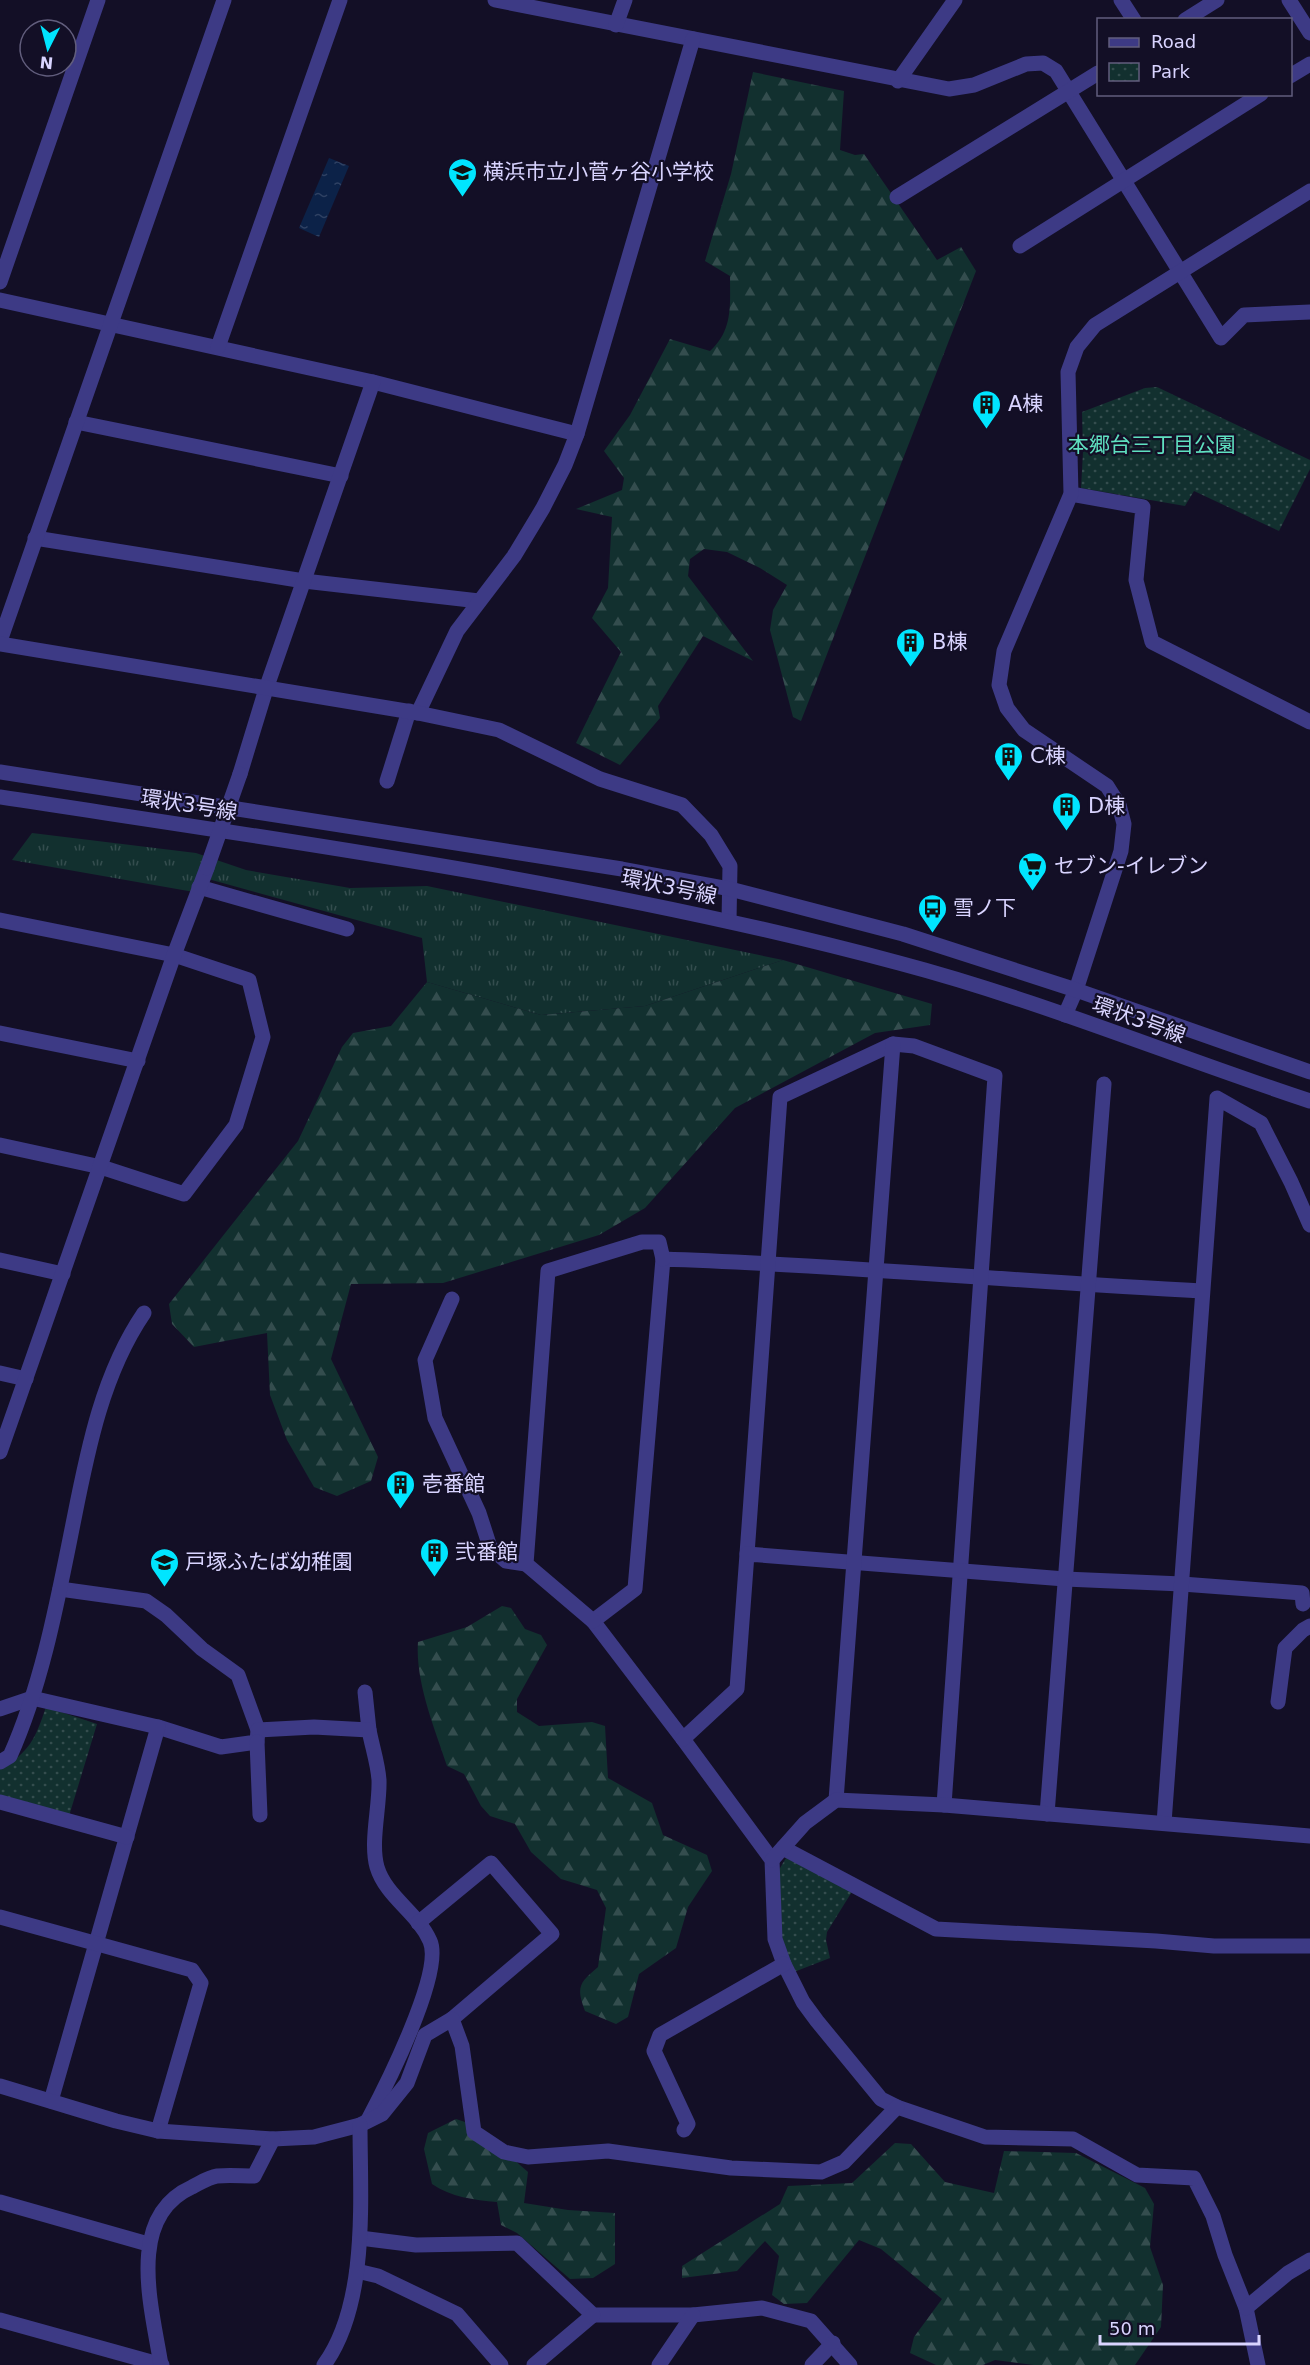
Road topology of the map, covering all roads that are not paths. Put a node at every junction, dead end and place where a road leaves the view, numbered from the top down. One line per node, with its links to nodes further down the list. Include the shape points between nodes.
1 (98, 0): 26 (street)
2 (224, 0): 29 (street)
3 (340, 0): 30 (street)
4 (495, 0): 12 (street)
5 (625, 0): 12 (street)
6 (954, 0): 18 (street)
7 (1121, 0): 10 (street)
8 (1217, 0): 11 (street)
9 (1290, 0): 13 (street)
10 (1133, 18)
11 (1188, 18)
12 (616, 25): 14 (street)
13 (1310, 33)
14 (693, 39): 18 (street); 33 (street)
15 (1310, 64): 17 (street)
16 (1097, 74): 19 (street)
17 (1292, 75)
18 (898, 81): 19 (street, via 949,89 974,85 1026,63 1042,63 1056,71)
19 (1069, 91): 21 (street); 23 (street)
20 (1258, 96): 21 (street)
21 (1123, 182): 24 (street); 25 (street)
22 (1310, 191): 25 (street)
23 (897, 197)
24 (1020, 246)
25 (1179, 271): 28 (street, via 1221,338 1244,315); 35 (street, via 1095,326 1077,347 1068,372)
26 (0, 282)
27 (0, 300): 29 (street)
28 (1310, 312)
29 (110, 325): 30 (street); 32 (street)
30 (218, 347): 31 (street)
31 (373, 382): 33 (street); 34 (street)
32 (76, 422): 34 (street); 36 (street)
33 (577, 434): 38 (street, via 543,508 514,556)
34 (341, 476): 37 (street)
35 (1071, 494): 42 (street, via 1143,507 1136,580 1152,642); 52 (street, via 1004,651 999,685 1007,708 1024,730 1107,786 1119,805 1124,824 1120,851)
36 (35, 538): 37 (street); 39 (street)
37 (304, 580): 38 (street); 40 (street)
38 (479, 601): 41 (street, via 457,631)
39 (0, 642): 40 (street)
40 (266, 689): 41 (street); 46 (street, bridge)
41 (413, 712): 44 (street); 47 (street, via 499,730 600,779 682,805 711,835 730,866)
42 (1310, 722)
43 (0, 772): 47 (street, 環状3号線)
44 (387, 781)
45 (0, 797): 49 (street, 環状3号線, via 627,898)
46 (199, 887): 50 (street); 51 (street)
47 (730, 889): 49 (street); 52 (street, 環状3号線, via 903,934)
48 (0, 920): 51 (street)
49 (729, 921): 53 (street, 環状3号線, via 901,963)
50 (347, 929)
51 (174, 955): 56 (street); 61 (street, via 249,980 263,1036 236,1125 184,1194)
52 (1076, 990): 53 (street); 57 (street, 環状3号線)
53 (1065, 1015): 59 (street, 環状3号線)
54 (0, 1033): 56 (street)
55 (892, 1044): 65 (street, via 780,1097); 66 (street); 68 (street, via 914,1046 995,1076)
56 (138, 1061): 61 (street)
57 (1310, 1072)
58 (1104, 1084): 69 (street)
59 (1310, 1101)
60 (0, 1145): 61 (street)
61 (101, 1167): 67 (street)
62 (1310, 1225): 70 (street, via 1261,1123 1217,1098)
63 (663, 1259): 65 (street); 77 (street, via 659,1242 642,1242 548,1271); 84 (street, via 635,1589)
64 (0, 1260): 67 (street)
65 (769, 1263): 66 (street); 76 (street)
66 (875, 1269): 68 (street); 78 (street)
67 (63, 1274): 74 (street)
68 (981, 1277): 69 (street); 79 (street)
69 (1087, 1285): 70 (street); 80 (street)
70 (1202, 1291): 81 (street)
71 (452, 1299): 77 (street, via 425,1360 435,1418 479,1513 490,1547 506,1561)
72 (144, 1313): 82 (street, via 127,1338 91,1434)
73 (0, 1373): 74 (street)
74 (26, 1379): 75 (street)
75 (0, 1452)
76 (747, 1554): 78 (street); 93 (street, via 737,1689)
77 (526, 1564): 84 (street)
78 (854, 1564): 79 (street); 95 (street)
79 (961, 1571): 80 (street); 97 (street)
80 (1065, 1579): 81 (street); 98 (street)
81 (1182, 1584): 83 (street, via 1302,1593); 100 (street)
82 (60, 1589): 87 (street); 92 (street, via 146,1601 166,1615 202,1649 238,1675)
83 (1303, 1604)
84 (593, 1621): 93 (street)
85 (1310, 1626): 88 (street, via 1285,1648)
86 (365, 1692): 91 (street)
87 (32, 1698): 89 (street); 90 (street); 94 (street, via 10,1756)
88 (1278, 1702)
89 (0, 1709)
90 (158, 1727): 92 (street, via 220,1747); 102 (street)
91 (369, 1730): 92 (street, via 314,1727); 106 (street, via 379,1779 376,1865 384,1884)
92 (258, 1736): 99 (street)
93 (683, 1738): 104 (street)
94 (0, 1762)
95 (836, 1800): 97 (street); 103 (street, via 805,1823)
96 (0, 1802): 102 (street)
97 (944, 1805): 98 (street)
98 (1047, 1814): 100 (street)
99 (260, 1815)
100 (1164, 1823): 101 (street)
101 (1310, 1836)
102 (127, 1837): 107 (street)
103 (783, 1848): 104 (street); 108 (street, via 936,1929 1214,1946)
104 (772, 1860): 109 (street, via 775,1939)
105 (0, 1917): 107 (street)
106 (418, 1923): 110 (street, via 491,1863 552,1934); 114 (street, via 431,1942 428,1984 391,2076)
107 (96, 1944): 112 (street); 116 (street, via 192,1970 201,1983)
108 (1310, 1946)
109 (784, 1964): 113 (street, via 817,2021 881,2098); 115 (street, via 660,2035 654,2051 688,2124)
110 (452, 2019): 113 (street, via 462,2046 474,2132 504,2152 528,2157 608,2151 731,2168 821,2172 844,2162); 114 (street, via 425,2036 407,2083 382,2114)
111 (0, 2086): 112 (street)
112 (51, 2101): 116 (street)
113 (897, 2107): 123 (street, via 985,2137 1073,2139 1137,2175 1194,2178 1213,2216)
114 (364, 2123): 117 (street, via 314,2137); 119 (street)
115 (684, 2130)
116 (158, 2131): 117 (street)
117 (273, 2139): 120 (street, via 254,2176 215,2176 180,2192 158,2215)
118 (0, 2202): 120 (street)
119 (360, 2238): 122 (street); 124 (street, via 416,2245 517,2243)
120 (148, 2244): 129 (street, via 150,2300)
121 (1310, 2260): 123 (street)
122 (357, 2271): 130 (street, via 344,2324); 131 (street, via 378,2276 457,2314)
123 (1246, 2308): 136 (street)
124 (593, 2315): 125 (street); 132 (street)
125 (693, 2315): 127 (street, via 762,2308 811,2320); 133 (street)
126 (0, 2320): 128 (street)
127 (833, 2343): 134 (street); 135 (street)
128 (118, 2360): 129 (street)
129 (161, 2365)
130 (324, 2365)
131 (501, 2365)
132 (534, 2365)
133 (659, 2365)
134 (812, 2365)
135 (850, 2365)
136 (1258, 2365)

